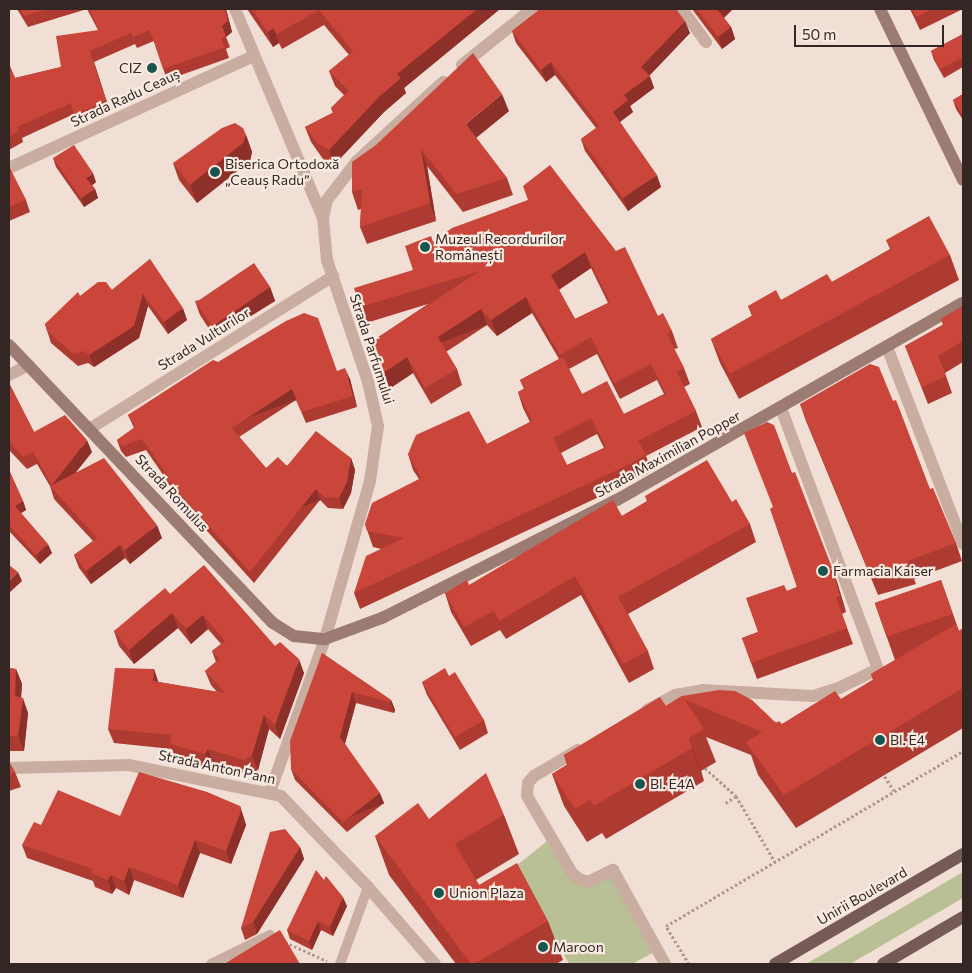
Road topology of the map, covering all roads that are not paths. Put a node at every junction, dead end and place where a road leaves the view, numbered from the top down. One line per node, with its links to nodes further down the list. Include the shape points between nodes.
1 (235, 9): 6 (street, Strada Parfumului)
2 (532, 9): 9 (street, via 494,38 357,161 327,200)
3 (682, 9): 5 (street)
4 (880, 9): 8 (street)
5 (706, 42)
6 (254, 56): 7 (street, Strada Radu Ceauș); 9 (street, Strada Parfumului)
7 (9, 168)
8 (963, 180)
9 (323, 218): 10 (street, Strada Parfumului, via 324,244)
10 (333, 276): 17 (street, Strada Vulturilor); 19 (street, Strada Parfumului, via 368,382 378,436 370,481)
11 (963, 302): 13 (street, Strada Maximilian Popper)
12 (9, 345): 14 (street, Strada Romulus)
13 (887, 347): 16 (street, Strada Maximilian Popper); 18 (street)
14 (29, 365): 15 (street); 17 (street, Strada Romulus)
15 (9, 375)
16 (781, 408): 19 (street, Strada Maximilian Popper, via 582,519 384,617); 20 (street, via 878,669 839,688 813,696 702,690 676,695)
17 (91, 428): 19 (street, Strada Romulus, via 272,624 294,636)
18 (963, 544)
19 (325, 639): 23 (street, Strada Parfumului)
20 (638, 715)
21 (590, 743): 31 (street, via 534,776 528,783 527,796 572,873 588,882 612,870)
22 (9, 768): 23 (street, Strada Anton Pann, via 129,765)
23 (270, 792): 25 (street, Strada Anton Pann, via 290,802)
24 (963, 854): 32 (main road, Unirii Boulevard)
25 (368, 887): 29 (lane); 30 (street, Strada Anton Pann)
26 (963, 917): 33 (main road)
27 (270, 935): 28 (lane)
28 (211, 964)
29 (340, 964)
30 (435, 964)
31 (666, 964)
32 (776, 964)
33 (882, 964)

